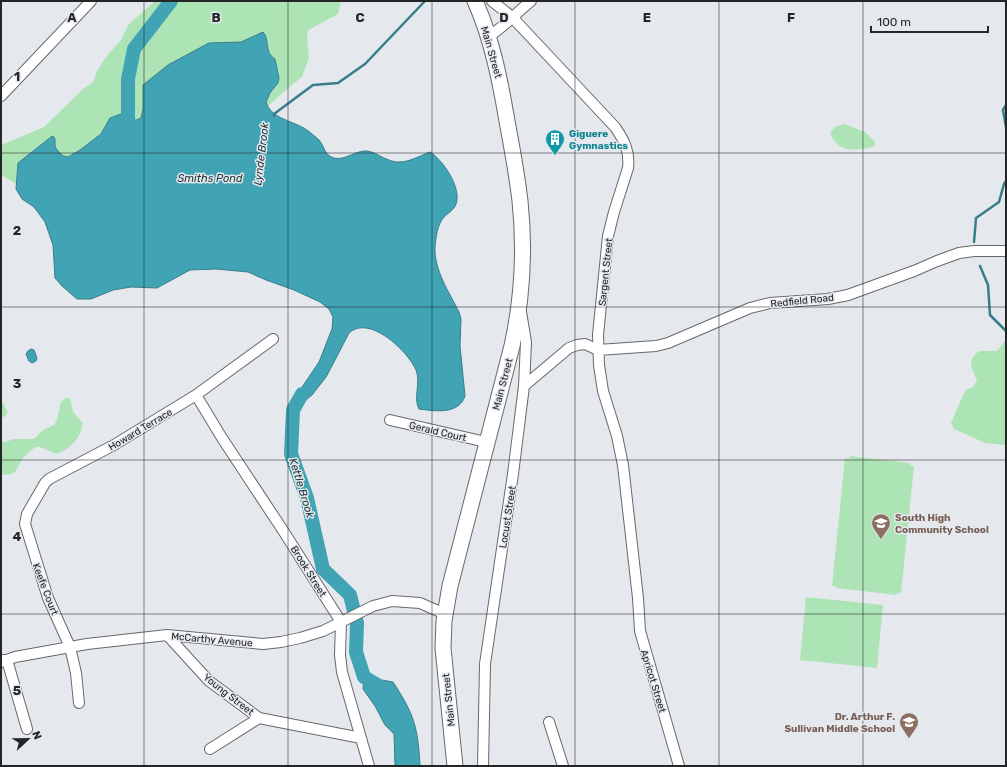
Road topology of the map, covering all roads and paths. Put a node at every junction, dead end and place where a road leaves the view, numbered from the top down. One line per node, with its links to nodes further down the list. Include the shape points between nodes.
1 (92, 1): 7 (street)
2 (475, 1): 6 (highway, Main Street)
3 (492, 1): 5 (street, Sargent Street)
4 (531, 1): 5 (street)
5 (512, 17): 6 (street); 11 (street, Sargent Street, via 615,127 627,149 628,168 608,236)
6 (488, 37): 9 (highway, Main Street, via 500,81 520,202)
7 (1, 96)
8 (1006, 251): 11 (street, Redfield Road, via 959,253 872,287 834,298 759,305 656,346)
9 (519, 304): 12 (street, Locust Street, via 526,342); 15 (highway, Main Street, via 512,346)
10 (273, 339): 13 (street, Howard Terrace)
11 (598, 350): 12 (street, via 585,344 571,347); 17 (street, Sargent Street, via 603,391 622,453)
12 (524, 386): 31 (street, Locust Street, via 486,649)
13 (196, 395): 16 (street, Howard Terrace, via 114,445 49,479 26,516); 19 (street, Brook Street, via 284,532)
14 (390, 420): 15 (street, Gerald Court)
15 (486, 442): 18 (highway, Main Street)
16 (26, 530): 21 (street, Keefe Court, via 48,598)
17 (637, 595): 33 (street, Apricot Street, via 642,642)
18 (445, 614): 19 (street, via 413,602 392,601 373,606); 30 (highway, Main Street, via 443,656)
19 (345, 620): 20 (street, McCarthy Avenue, via 331,628 305,636 263,644); 27 (street, via 340,640 341,662)
20 (167, 635): 21 (street, McCarthy Avenue); 24 (street, Young Street, via 209,681)
21 (70, 647): 22 (street, McCarthy Avenue); 23 (street, Keefe Court, via 76,673)
22 (3, 660): 26 (street)
23 (78, 702)
24 (259, 718): 27 (street, Young Street); 28 (street, Young Street)
25 (549, 722): 32 (street)
26 (27, 729)
27 (361, 738): 29 (street)
28 (210, 749)
29 (369, 766)
30 (455, 766)
31 (483, 766)
32 (563, 766)
33 (679, 766)

